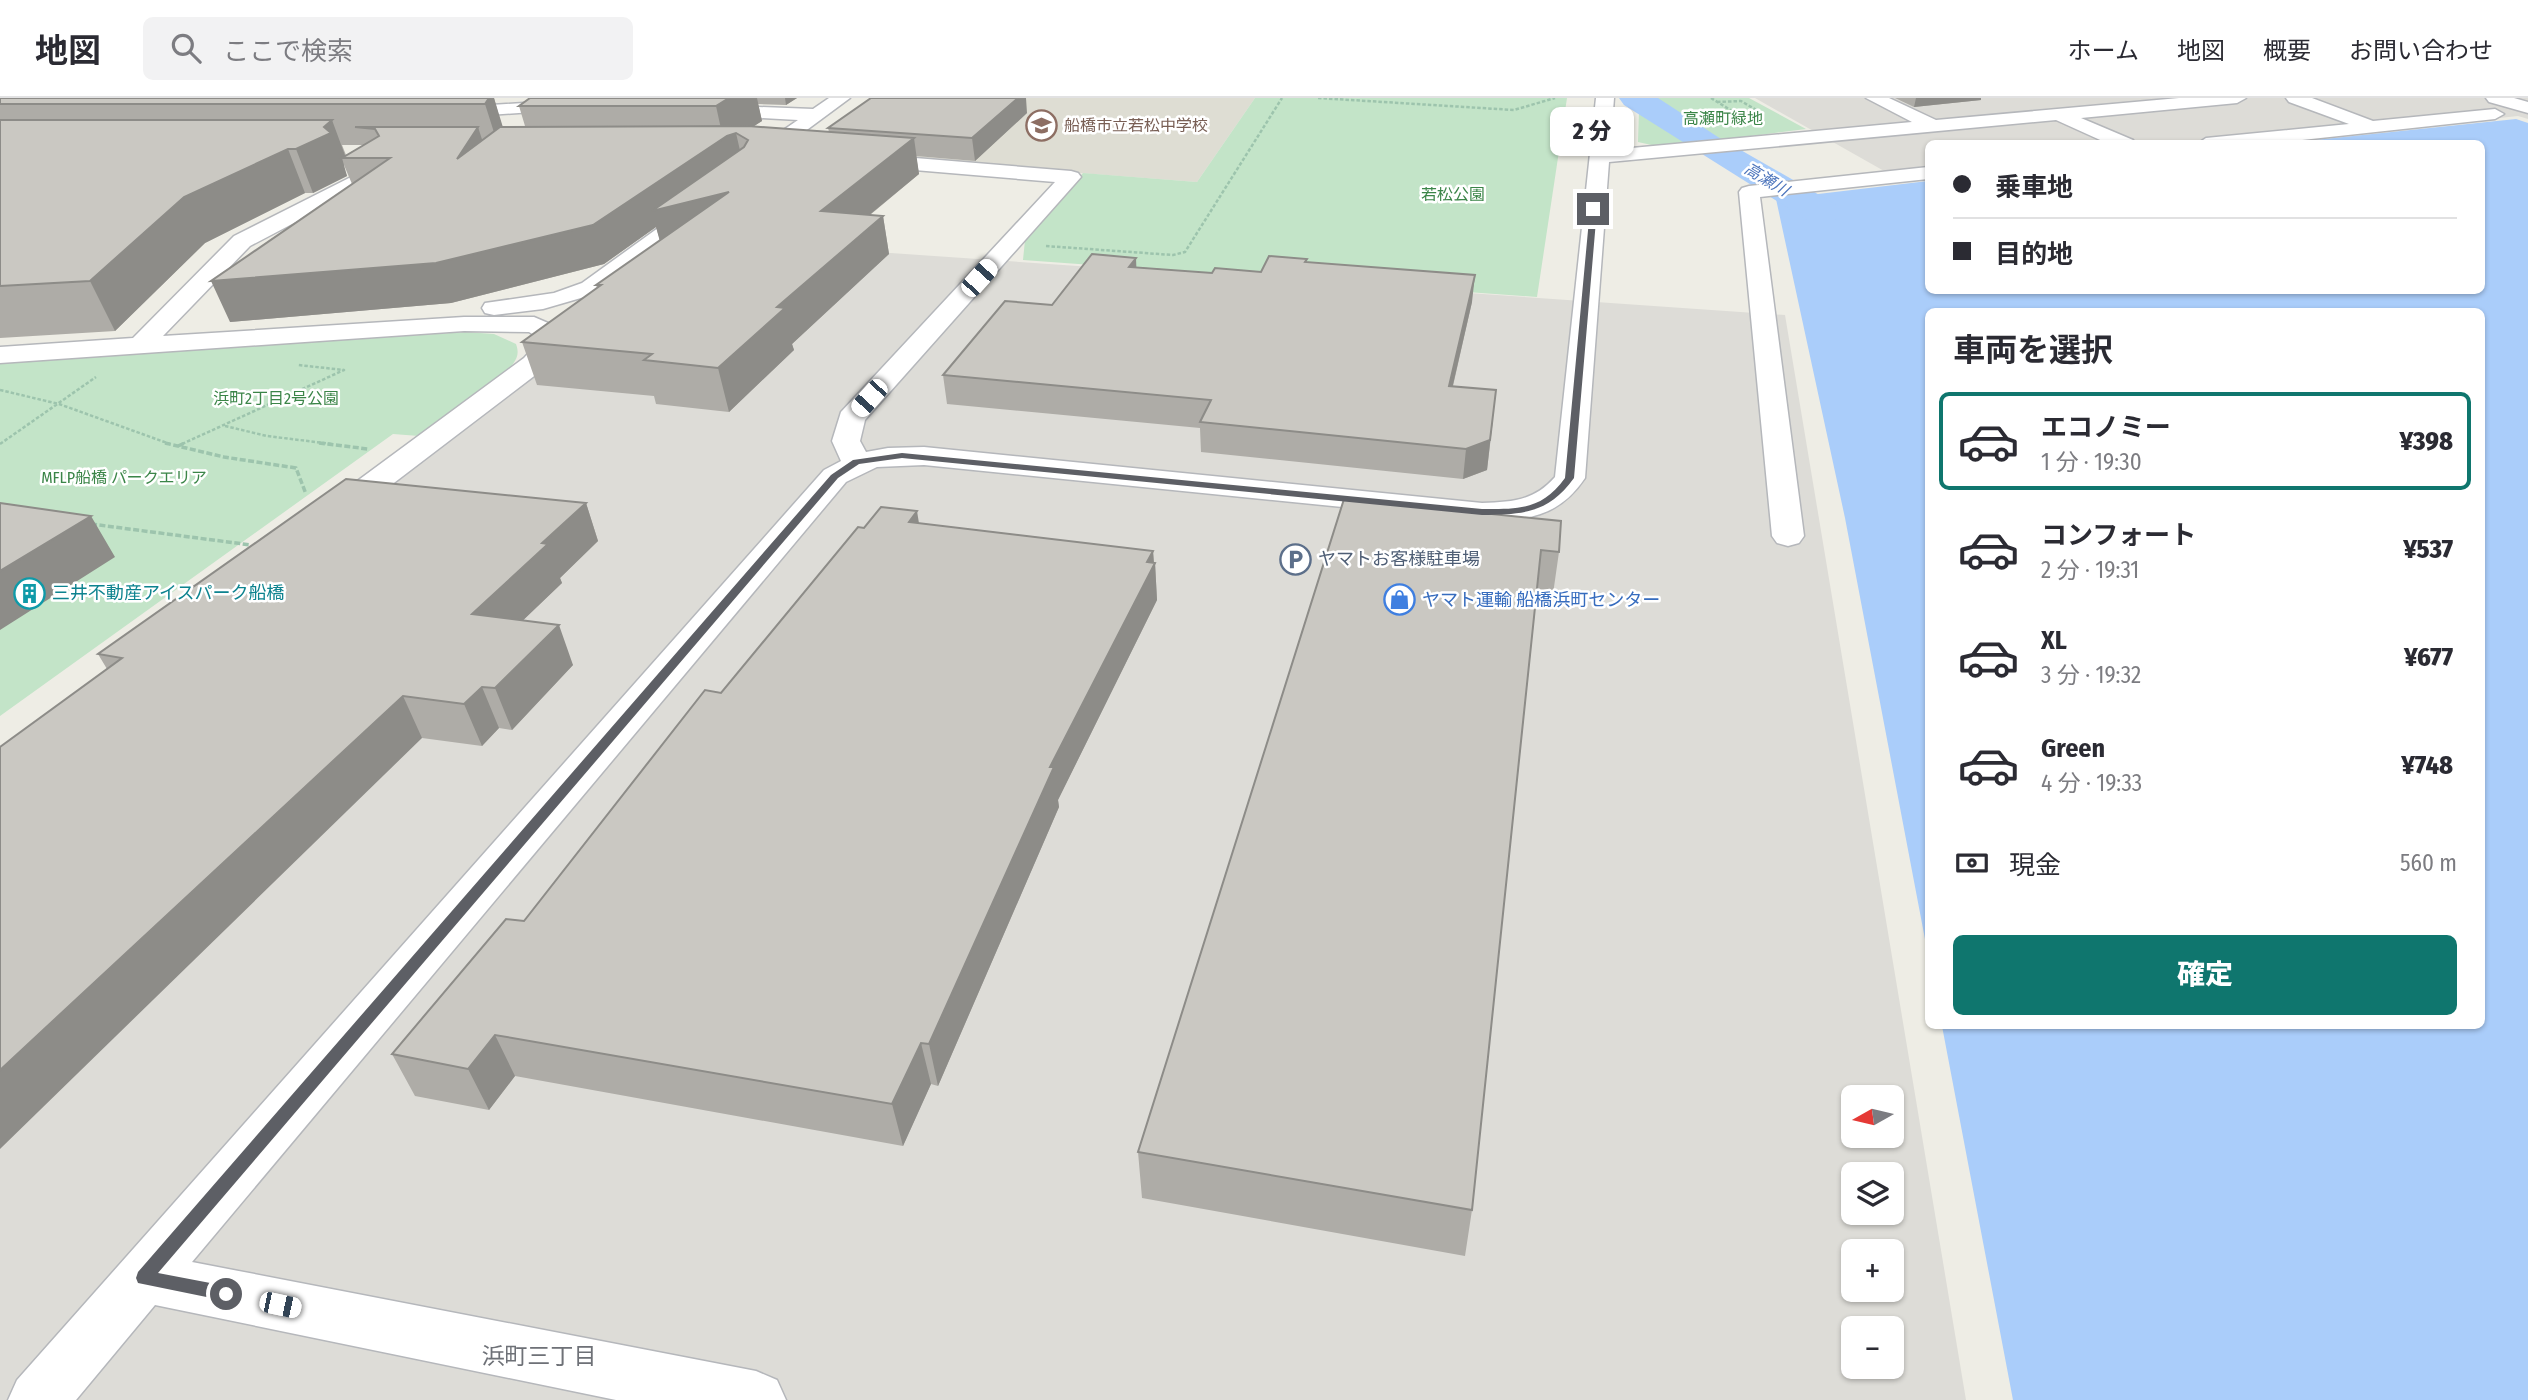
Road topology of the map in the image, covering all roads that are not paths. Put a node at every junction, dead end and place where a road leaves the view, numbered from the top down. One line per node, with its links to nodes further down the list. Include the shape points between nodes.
1 (759, 98): 14 (street)
2 (841, 98): 16 (street)
3 (1605, 98): 26 (street)
4 (1875, 98): 18 (street)
5 (2020, 98): 17 (street)
6 (2237, 98): 17 (street)
7 (2295, 98): 19 (street)
8 (576, 103): 9 (street)
9 (482, 104): 15 (street)
10 (859, 106): 29 (street, via 790,154)
11 (2495, 106): 12 (street); 19 (street)
12 (2528, 108)
13 (688, 109): 14 (street)
14 (737, 112): 16 (street)
15 (422, 115)
16 (817, 115): 29 (street, via 770,148)
17 (2059, 115): 18 (street); 21 (street)
18 (1936, 127): 20 (street)
19 (2373, 127): 22 (street)
20 (1857, 135): 23 (street); 26 (street)
21 (2117, 140)
22 (2245, 140)
23 (1881, 148)
24 (388, 154): 34 (street, via 343,162 380,170 242,241)
25 (734, 155): 29 (street)
26 (1598, 157): 36 (street, via 1570,478 1557,496 1540,505 1482,512 924,456)
27 (1899, 158): 30 (street)
28 (859, 160): 36 (street, via 1071,177 851,418 846,441)
29 (762, 162)
30 (1925, 171)
31 (1925, 173): 38 (street, via 1749,192)
32 (567, 318): 33 (street, via 722,198 575,295 509,306 346,319)
33 (337, 332): 34 (street); 37 (street, via 507,323 534,325 546,331 548,340 533,365)
34 (141, 345): 35 (street)
35 (0, 355)
36 (856, 462): 39 (street, via 835,477)
37 (310, 516)
38 (1788, 536)
39 (144, 1278): 40 (street); 41 (street)
40 (38, 1400)
41 (756, 1400)

